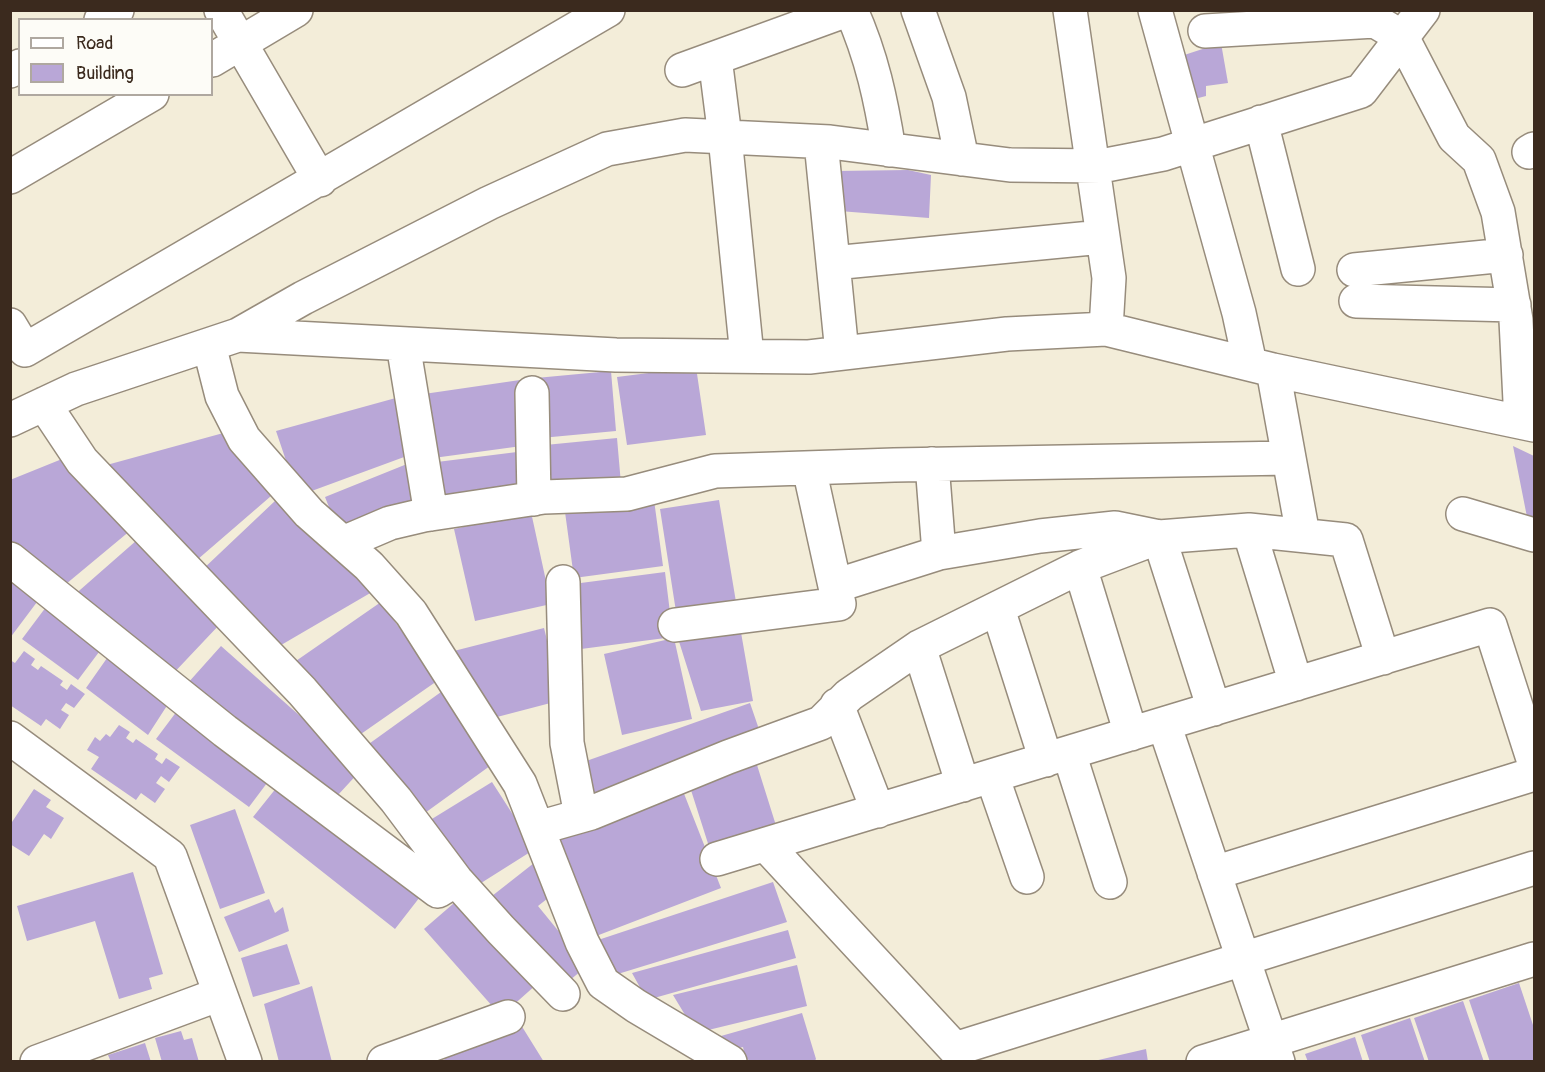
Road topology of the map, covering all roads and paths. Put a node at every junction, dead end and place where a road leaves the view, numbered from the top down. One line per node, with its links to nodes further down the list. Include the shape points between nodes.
1 (117, 10): 10 (street)
2 (221, 10): 13 (street)
3 (296, 10): 13 (street)
4 (608, 10): 26 (street)
5 (849, 10): 14 (street); 22 (street, via 864,40 879,91)
6 (918, 10): 23 (street, via 949,97)
7 (1070, 10): 24 (street)
8 (1155, 10): 21 (street)
9 (1423, 10): 12 (street)
10 (104, 18)
11 (1205, 31): 12 (street, via 1375,21)
12 (1402, 37): 18 (street, via 1361,91); 28 (street, via 1454,137 1479,160 1498,212)
13 (240, 43): 15 (street); 26 (street)
14 (715, 58): 16 (street); 19 (street)
15 (213, 59)
16 (682, 70)
17 (149, 96): 25 (street)
18 (1261, 122): 21 (street); 30 (street)
19 (725, 137): 20 (street); 34 (street, via 686,135 607,148 489,203); 37 (street)
20 (820, 142): 22 (street); 29 (street)
21 (1192, 144): 24 (street, via 1162,154); 38 (street, via 1239,313)
22 (889, 150): 23 (street)
23 (962, 159): 24 (street, via 1010,165)
24 (1091, 166): 27 (street)
25 (10, 177)
26 (320, 180): 32 (street, via 25,350)
27 (1102, 237): 29 (street); 33 (street, via 1109,278)
28 (1506, 255): 31 (street); 31 (street, via 1355,285)
29 (833, 263): 36 (street)
30 (1298, 269)
31 (1514, 305): 42 (street)
32 (10, 325)
33 (1107, 329): 36 (street, via 1007,334); 38 (street)
34 (223, 340): 35 (street); 40 (street, via 76,389); 53 (street, via 222,396 244,439 309,513)
35 (403, 344): 37 (street, via 616,355); 47 (street)
36 (842, 353): 37 (street)
37 (747, 356)
38 (1262, 367): 42 (street); 43 (street)
39 (532, 393): 46 (street)
40 (44, 404): 41 (street); 81 (street, via 82,461 302,691 396,800)
41 (10, 420)
42 (1528, 424)
43 (1289, 458): 44 (street); 50 (street)
44 (932, 464): 45 (street); 54 (street)
45 (809, 468): 46 (street, via 715,471 627,494); 58 (street)
46 (534, 498): 47 (street)
47 (431, 514): 53 (street, via 390,523)
48 (1463, 514): 51 (street)
49 (1248, 530): 50 (street); 52 (street); 63 (street)
50 (1303, 535): 62 (street, via 1346,540)
51 (1534, 535)
52 (1159, 537): 54 (street, via 1115,528); 56 (street); 65 (street)
53 (343, 543): 75 (street, via 411,613 520,784)
54 (939, 553): 58 (street)
55 (10, 559): 81 (street, via 225,731 438,891)
56 (1080, 567): 59 (street); 67 (street)
57 (563, 582): 74 (street, via 567,743)
58 (835, 586): 60 (street, via 839,604)
59 (998, 609): 61 (street); 69 (street)
60 (675, 625)
61 (919, 647): 64 (street); 72 (street)
62 (1383, 658): 63 (street); 70 (street, via 1490,625)
63 (1296, 684): 65 (street)
64 (837, 705): 73 (street); 74 (street, via 821,723)
65 (1214, 709): 66 (street)
66 (1164, 724): 67 (street); 79 (street)
67 (1131, 734): 69 (street)
68 (10, 738): 85 (street, via 170,856)
69 (1057, 757): 72 (street); 82 (street)
70 (1534, 762)
71 (1534, 774): 79 (street)
72 (978, 781): 73 (street); 80 (street)
73 (878, 811): 76 (street)
74 (581, 815): 75 (street)
75 (538, 828): 92 (street, via 582,942 603,983)
76 (766, 845): 77 (street); 84 (street, via 955,1048)
77 (717, 859)
78 (1534, 868): 84 (street)
79 (1214, 873): 84 (street)
80 (1027, 877)
81 (456, 880): 86 (street)
82 (1110, 882)
83 (1534, 958): 88 (street)
84 (1243, 959): 88 (street)
85 (220, 994): 89 (street); 90 (street)
86 (563, 994)
87 (508, 1017): 91 (street)
88 (1275, 1051): 93 (street)
89 (37, 1062)
90 (245, 1062)
91 (384, 1062)
92 (730, 1062)
93 (1203, 1062)

